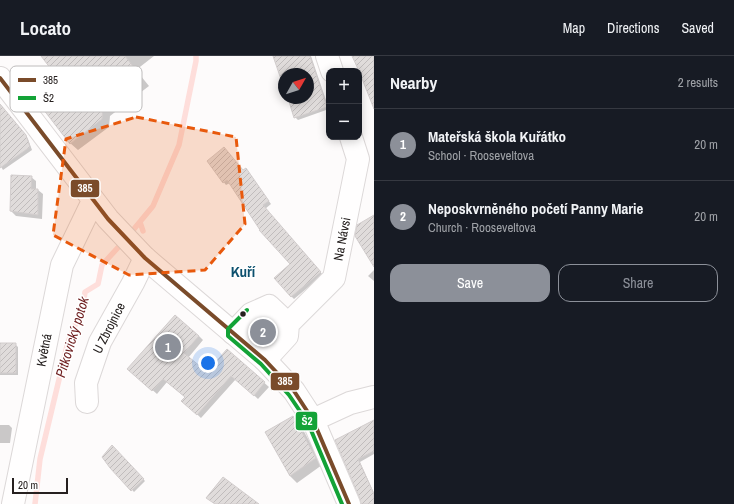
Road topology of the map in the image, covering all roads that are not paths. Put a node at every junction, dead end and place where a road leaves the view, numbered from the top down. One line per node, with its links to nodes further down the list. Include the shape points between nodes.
1 (327, 56): 2 (street)
2 (331, 68)
3 (0, 78): 4 (street)
4 (10, 91)
5 (26, 112): 7 (street)
6 (352, 140): 9 (street, Na Návsi, via 358,159 334,278)
7 (93, 201): 8 (street); 15 (street, Květná, via 62,264)
8 (141, 253): 10 (street); 13 (street, U Zbrojnice, via 133,283 100,342 86,383)
9 (288, 324): 10 (street, via 269,306 251,314); 11 (street, Na Návsi, via 287,336)
10 (233, 333): 11 (street)
11 (265, 360): 14 (street, via 294,391)
12 (374, 397): 14 (street, via 350,403)
13 (87, 402)
14 (313, 420): 16 (street)
15 (14, 504)
16 (349, 504)

